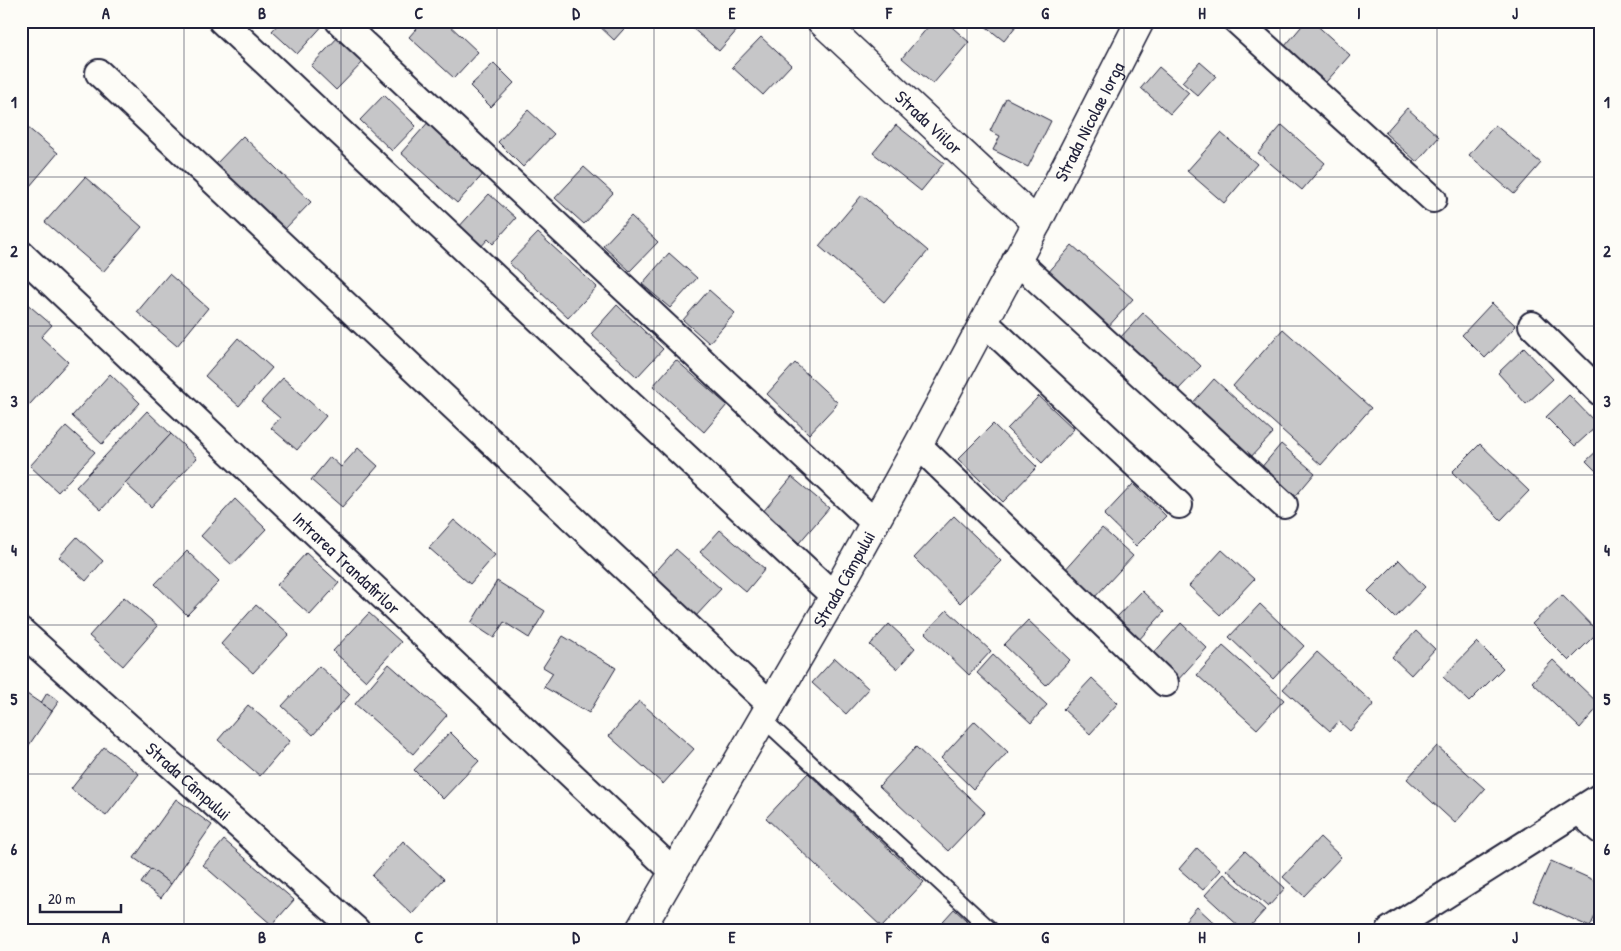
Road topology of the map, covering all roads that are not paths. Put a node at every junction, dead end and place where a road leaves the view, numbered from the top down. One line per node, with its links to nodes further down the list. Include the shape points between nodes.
1 (222, 21): 18 (street)
2 (339, 21): 17 (street)
3 (821, 21): 8 (street, Strada Viilor)
4 (1140, 21): 8 (street, Strada Nicolae Iorga)
5 (1238, 21): 7 (street)
6 (99, 73): 21 (street)
7 (1433, 199)
8 (1037, 222): 10 (street, Strada Câmpului)
9 (21, 254): 24 (street, Intrarea Trandafirilor)
10 (1016, 260): 11 (street, Strada Câmpului); 16 (street)
11 (984, 322): 14 (street, Strada Câmpului); 15 (street)
12 (1532, 325): 13 (street)
13 (1600, 392)
14 (918, 445): 17 (street, Strada Câmpului); 20 (street)
15 (1179, 505)
16 (1284, 505)
17 (875, 523): 18 (street, Strada Câmpului)
18 (834, 596): 21 (street, Strada Câmpului)
19 (21, 631): 25 (street, Strada Câmpului)
20 (1166, 683)
21 (767, 712): 24 (street, Strada Câmpului); 27 (lane)
22 (1589, 804): 23 (street); 28 (street)
23 (1600, 830)
24 (673, 870): 26 (street, Strada Câmpului)
25 (356, 930)
26 (640, 930)
27 (991, 930)
28 (1390, 930)

